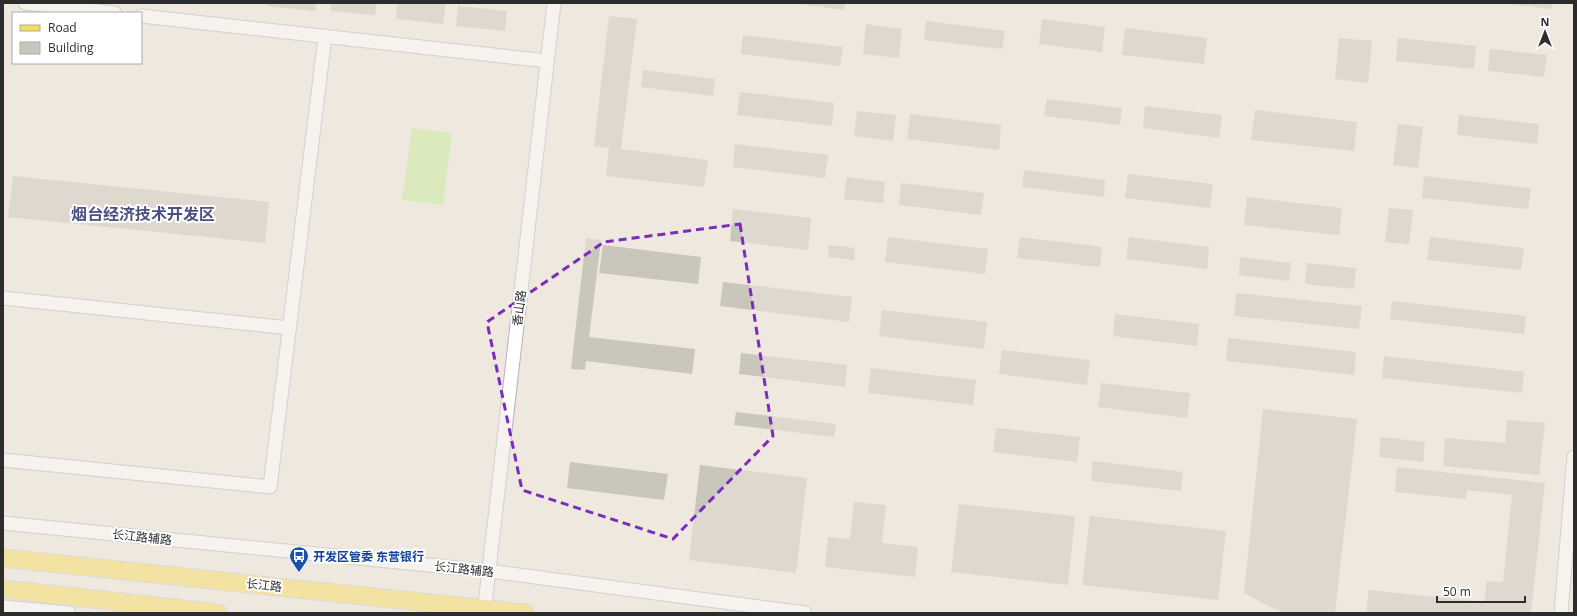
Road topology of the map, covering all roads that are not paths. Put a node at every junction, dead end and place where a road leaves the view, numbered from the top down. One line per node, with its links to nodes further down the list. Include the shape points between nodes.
1 (24, 3): 3 (street)
2 (554, 3): 6 (street, 香山路)
3 (106, 12)
4 (142, 16): 5 (street)
5 (325, 36): 6 (street); 8 (street)
6 (547, 61): 13 (street, 香山路)
7 (3, 298): 8 (street)
8 (289, 328): 10 (street, via 270,487)
9 (1574, 457): 21 (street)
10 (3, 460)
11 (3, 523): 13 (street, 长江路辅路)
12 (3, 558): 16 (main road, 长江路)
13 (489, 571): 16 (street, 香山路); 20 (street, 长江路辅路)
14 (3, 589): 18 (main road)
15 (3, 606): 17 (street)
16 (485, 610): 19 (main road, 长江路)
17 (69, 613)
18 (218, 613)
19 (525, 613)
20 (805, 613)
21 (1561, 613)

